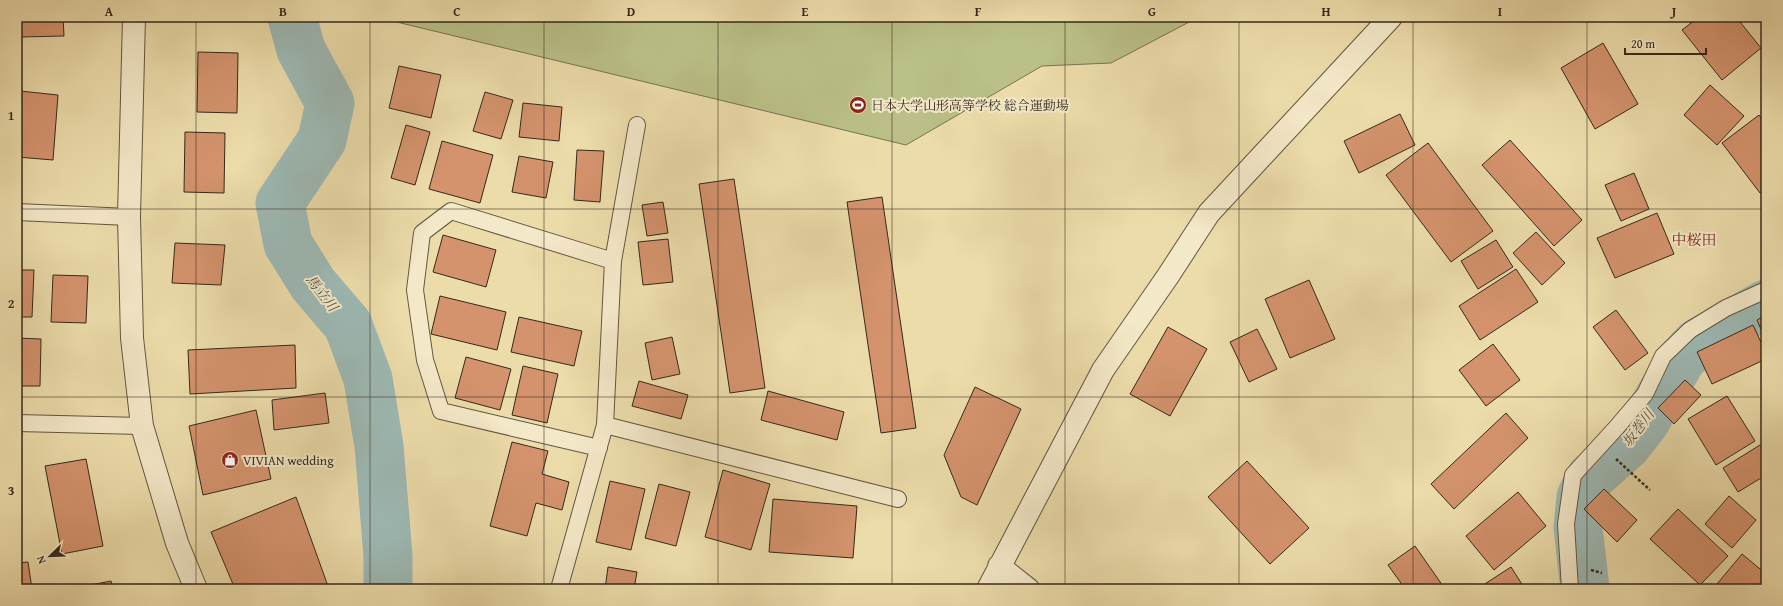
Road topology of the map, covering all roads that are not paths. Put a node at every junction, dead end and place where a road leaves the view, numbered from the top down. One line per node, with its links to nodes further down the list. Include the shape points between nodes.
1 (134, 17): 5 (street)
2 (1391, 17): 13 (street, via 1209,214 1103,370)
3 (637, 125): 6 (lane)
4 (17, 212): 5 (lane)
5 (129, 217): 10 (street, via 132,338)
6 (613, 261): 9 (lane); 11 (lane, via 451,211 422,233 415,290 425,360 441,410)
7 (1766, 290): 18 (lane, via 1726,308 1690,330 1663,356 1645,394 1573,475 1566,524)
8 (17, 423): 10 (lane)
9 (606, 425): 11 (lane); 12 (lane)
10 (142, 426): 14 (street, via 177,544)
11 (599, 448): 15 (lane)
12 (898, 499)
13 (999, 566): 16 (street); 17 (street)
14 (196, 589)
15 (559, 589)
16 (988, 589)
17 (1028, 589)
18 (1570, 589)

